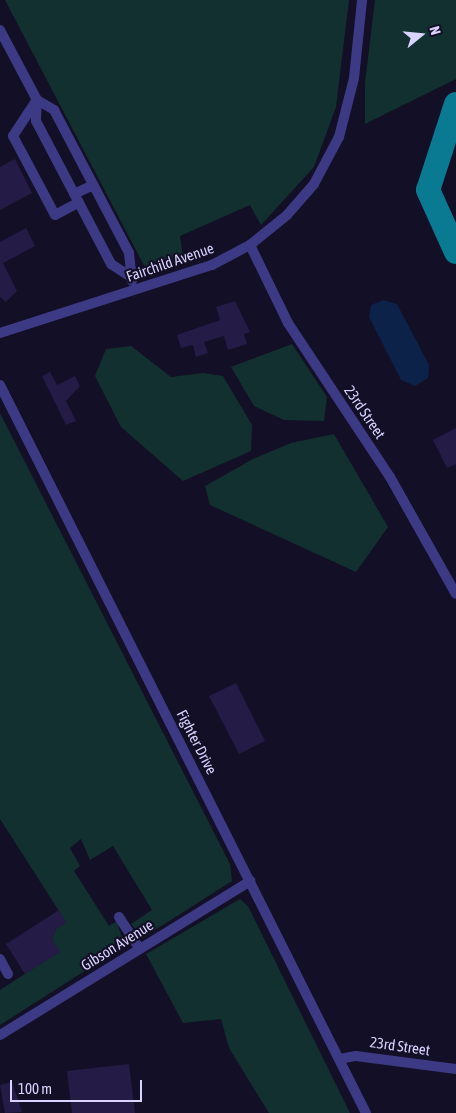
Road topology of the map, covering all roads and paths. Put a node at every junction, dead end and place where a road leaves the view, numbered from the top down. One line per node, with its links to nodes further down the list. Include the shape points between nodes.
1 (362, 0): 6 (street, Fairchild Avenue, via 354,78 336,145 299,202)
2 (0, 30): 3 (street)
3 (37, 100): 4 (street, via 54,110); 5 (street, via 36,121); 5 (street, via 14,136 55,215)
4 (93, 184): 5 (street); 7 (street, via 129,254)
5 (76, 198): 7 (street, via 111,264)
6 (250, 245): 8 (street, Fairchild Avenue, via 193,273); 11 (street, 23rd Street, via 288,323 390,477)
7 (131, 277): 8 (street)
8 (135, 290): 9 (street, Fairchild Avenue)
9 (0, 333)
10 (0, 385): 12 (street, Fighter Drive)
11 (456, 594)
12 (250, 881): 14 (street, Gibson Avenue); 18 (street, Fighter Drive)
13 (119, 916): 14 (street)
14 (140, 949): 17 (street, Gibson Avenue)
15 (0, 959): 16 (street)
16 (8, 974)
17 (0, 1035)
18 (340, 1059): 19 (street, 23rd Street, via 356,1056); 20 (street, Fighter Drive)
19 (456, 1069)
20 (366, 1113)

